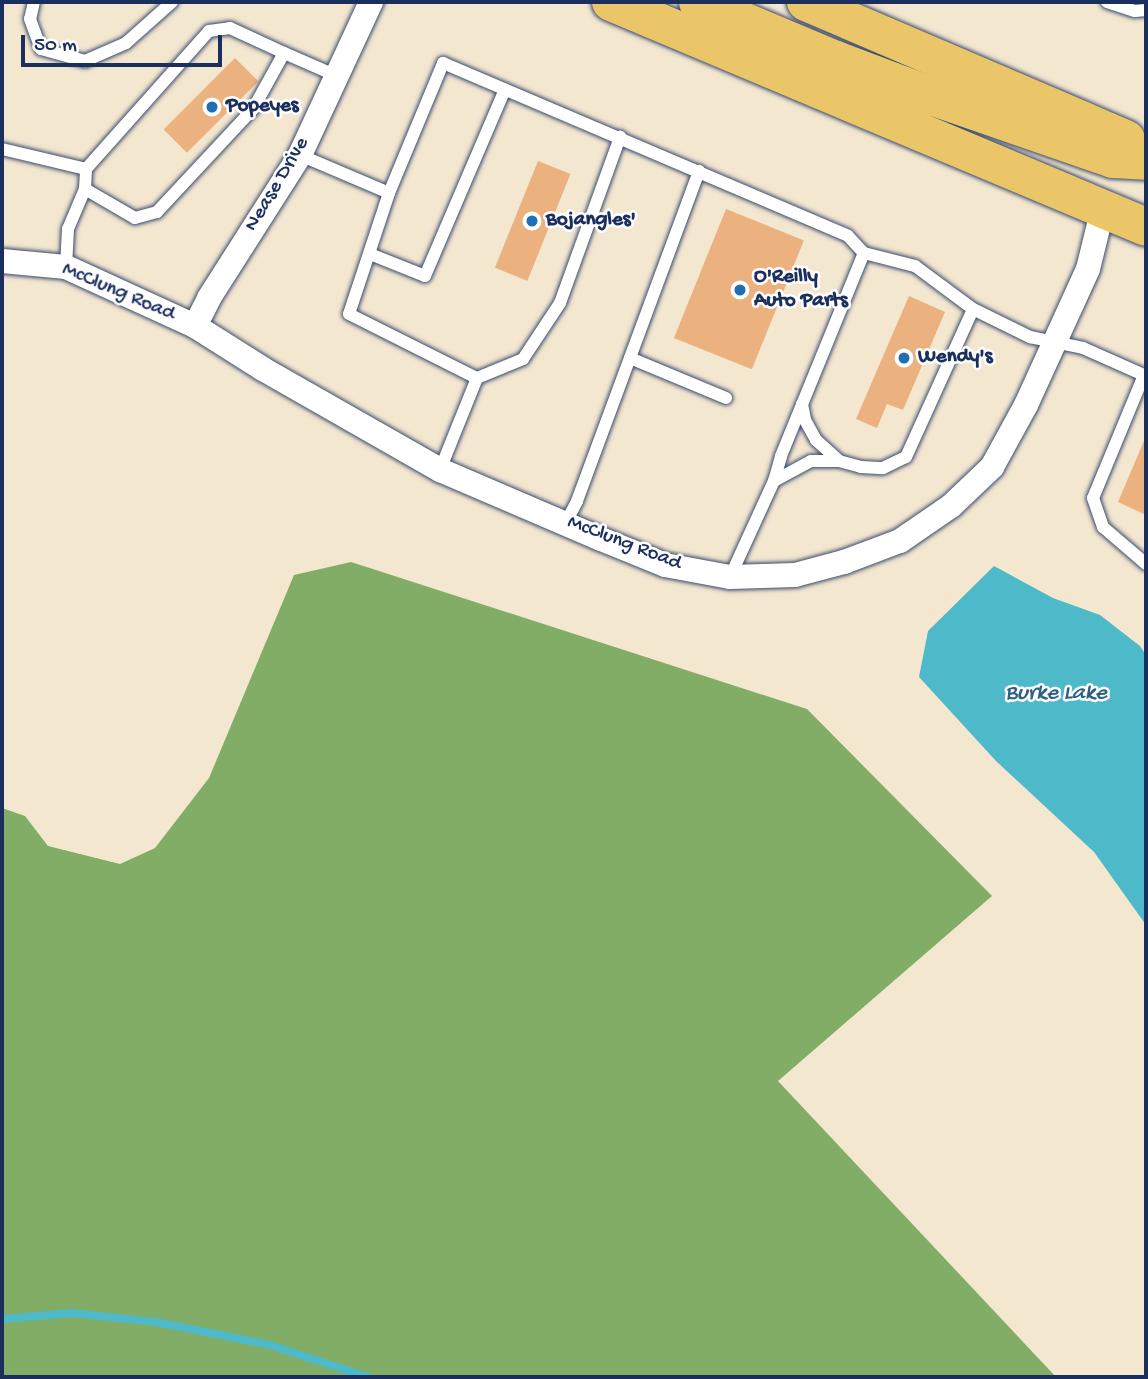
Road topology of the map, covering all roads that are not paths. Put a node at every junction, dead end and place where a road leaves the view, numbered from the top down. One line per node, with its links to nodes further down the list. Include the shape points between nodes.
1 (34, 2): 2 (lane, via 30,19 41,48 85,61 126,43)
2 (172, 2)
3 (370, 2): 10 (street, Nease Drive)
4 (611, 2): 21 (main road)
5 (698, 2): 16 (main road, via 934,97 1114,159)
6 (806, 2): 12 (main road)
7 (1107, 2): 8 (lane)
8 (1146, 10)
9 (284, 53): 10 (lane); 17 (lane, via 230,28 209,31); 19 (lane, via 253,108 157,212 135,218)
10 (337, 76): 15 (street, Nease Drive)
11 (505, 89): 13 (lane); 20 (lane, via 443,63); 25 (lane, via 425,276)
12 (1137, 135)
13 (620, 137): 18 (lane); 33 (lane, via 560,303 523,359)
14 (2, 149): 17 (lane)
15 (299, 155): 20 (lane); 29 (street, Nease Drive)
16 (1146, 161)
17 (86, 169): 19 (lane)
18 (699, 171): 24 (lane, via 848,236); 31 (lane)
19 (85, 189): 27 (lane, via 68,229)
20 (389, 193): 25 (lane)
21 (1103, 208): 22 (main road); 23 (main road); 30 (street, McClung Road, via 1088,269)
22 (1146, 209)
23 (1146, 228)
24 (864, 253): 28 (lane, via 915,266); 35 (lane)
25 (370, 254): 33 (lane, via 349,314)
26 (2, 261): 27 (street, McClung Road)
27 (66, 267): 29 (street, McClung Road)
28 (973, 309): 30 (lane, via 1030,338); 36 (lane, via 906,457 883,468)
29 (195, 326): 37 (street, McClung Road)
30 (1057, 342): 32 (lane, via 1083,348); 41 (street, McClung Road, via 992,467 951,506 900,541 844,562 795,575)
31 (630, 358): 34 (lane); 39 (lane)
32 (1145, 375): 40 (lane, via 1093,498 1103,527)
33 (477, 378): 37 (lane)
34 (726, 398)
35 (802, 404): 36 (lane, via 816,440); 38 (lane)
36 (839, 461): 38 (lane, via 811,461)
37 (440, 470): 39 (street, McClung Road)
38 (774, 481): 41 (lane)
39 (566, 522): 41 (street, McClung Road, via 666,565)
40 (1146, 564)
41 (730, 577)

